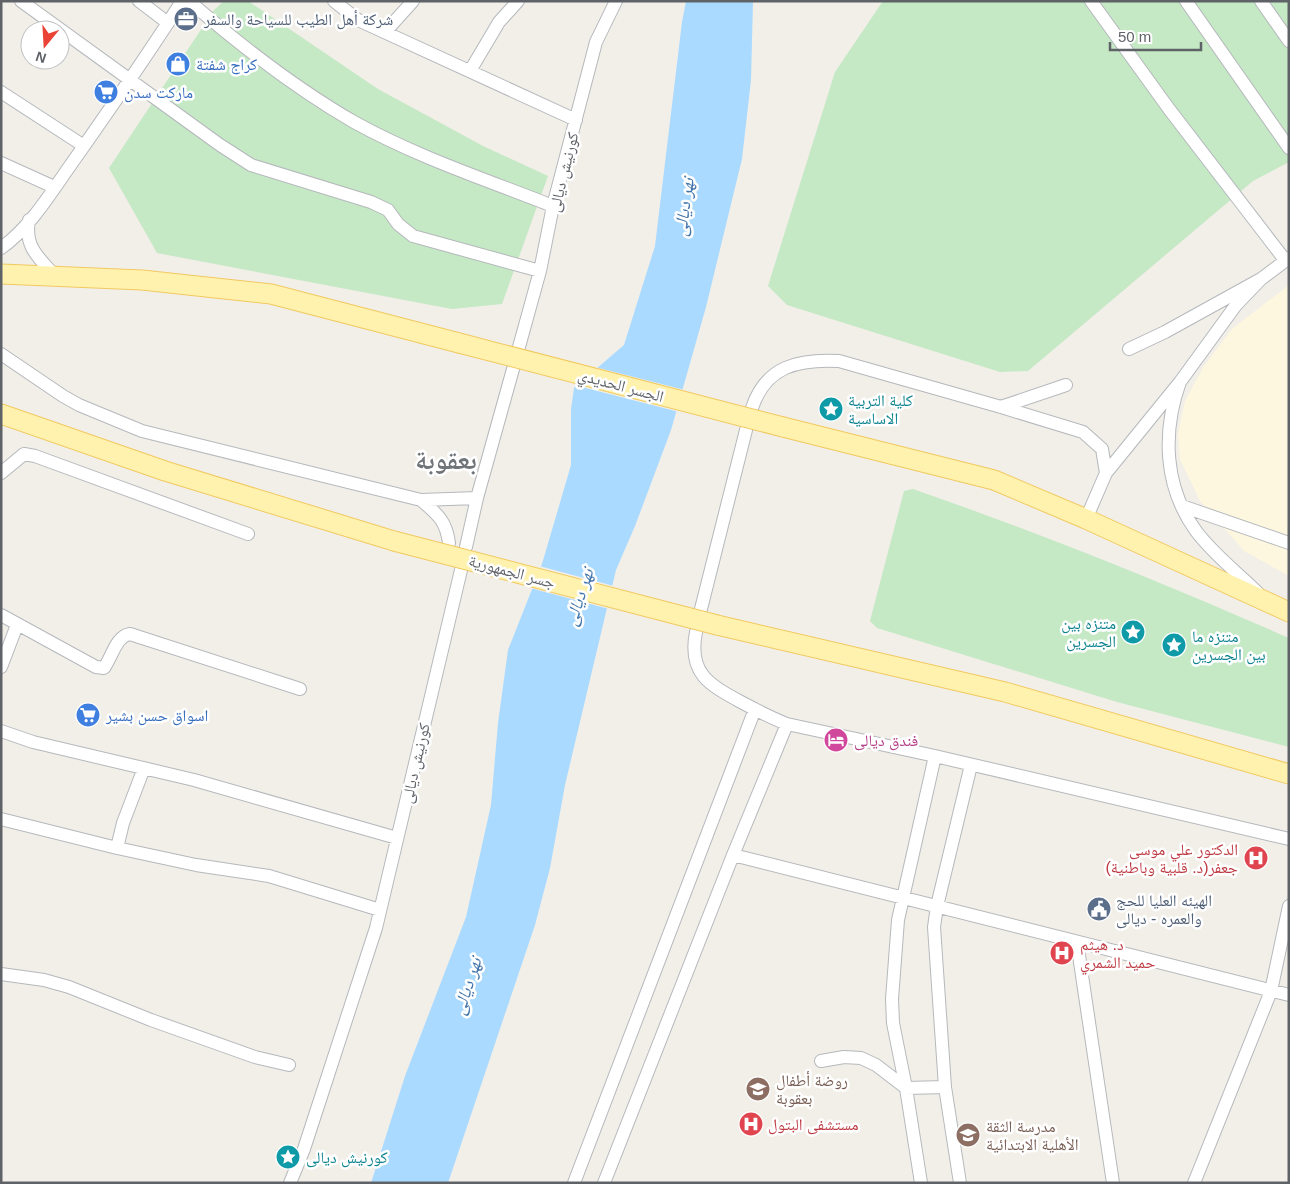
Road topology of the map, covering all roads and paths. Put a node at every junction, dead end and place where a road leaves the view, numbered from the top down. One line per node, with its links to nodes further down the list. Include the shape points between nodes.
1 (21, 1): 16 (street)
2 (139, 1): 12 (street)
3 (182, 1): 12 (street)
4 (189, 1): 23 (street, via 234,40 298,87 356,122 418,153)
5 (334, 1): 13 (street, via 358,20)
6 (413, 1): 13 (street)
7 (518, 1): 15 (street, via 499,22)
8 (616, 1): 18 (street, كورنيش ديالى, via 596,42)
9 (1091, 1): 26 (street, via 1169,109)
10 (1186, 1): 20 (street)
11 (1261, 1): 14 (street)
12 (168, 23): 16 (street)
13 (385, 32): 15 (street)
14 (1289, 41)
15 (470, 71): 18 (street)
16 (130, 81): 19 (street); 27 (street, via 252,165 371,202 388,210 413,236)
17 (1, 92): 19 (street)
18 (576, 120): 23 (street, كورنيش ديالى)
19 (84, 146): 22 (street)
20 (1289, 148)
21 (1, 162): 22 (street)
22 (54, 187): 24 (street)
23 (554, 206): 27 (street, كورنيش ديالى)
24 (29, 220): 25 (street); 29 (street, via 28,240)
25 (1, 248)
26 (1287, 259): 30 (street)
27 (540, 271): 31 (street, كورنيش ديالى)
28 (1, 274): 29 (main road, الجسر الحديدي)
29 (56, 277): 46 (main road, الجسر الحديدي, bridge, via 142,280 271,294 994,480)
30 (1261, 279): 32 (street); 35 (street, via 1236,305)
31 (519, 347)
32 (1129, 349)
33 (1, 354): 44 (street, via 79,405 142,431)
34 (513, 369): 43 (street)
35 (1180, 382): 42 (street); 45 (street, via 1170,415 1168,450)
36 (1066, 385): 37 (street)
37 (1001, 407): 38 (street, via 839,361 818,360 798,363 774,374 761,387); 42 (street, via 1083,432 1102,449)
38 (752, 408)
39 (1, 414): 66 (main road, جسر الجمهورية, bridge, via 165,471 394,541 717,625 1005,692)
40 (746, 430): 53 (street)
41 (1, 473): 47 (street, via 24,454 35,456)
42 (1106, 473): 46 (street)
43 (477, 498): 44 (street); 50 (street)
44 (421, 500): 48 (street, via 441,517 448,531)
45 (1182, 506): 49 (street); 52 (street, via 1207,544)
46 (1086, 519): 52 (main road, الجسر الحديدي)
47 (248, 534)
48 (449, 543)
49 (1289, 543)
50 (466, 547)
51 (457, 569): 68 (street, كورنيش ديالى, via 457,587)
52 (1268, 602): 54 (main road, الجسر الحديدي)
53 (701, 609)
54 (1289, 612)
55 (1, 615): 56 (street)
56 (16, 625): 58 (street); 59 (street, via 96,667 104,668 117,643 130,634)
57 (696, 632): 60 (street, via 694,660 704,678)
58 (1, 667)
59 (300, 689)
60 (755, 709): 61 (street); 85 (street)
61 (787, 724): 63 (street); 71 (street)
62 (1, 731): 65 (street, via 33,742)
63 (935, 756): 64 (street); 72 (street)
64 (971, 765): 69 (street); 73 (street)
65 (144, 768): 68 (street); 70 (street)
66 (1289, 774)
67 (1, 819): 70 (street)
68 (397, 838): 75 (street, كورنيش ديالى)
69 (1289, 839)
70 (117, 848): 75 (street, via 196,865 270,876)
71 (733, 855): 72 (street); 86 (street)
72 (903, 897): 73 (street); 83 (street, via 896,938 891,1007)
73 (937, 906): 76 (street); 82 (street, via 934,944)
74 (1289, 906): 78 (street)
75 (380, 910): 84 (street, كورنيش ديالى, via 304,1149)
76 (1077, 942): 78 (street); 89 (street)
77 (1, 974): 81 (street, via 69,987 255,1057)
78 (1271, 991): 79 (street); 90 (street)
79 (1289, 996)
80 (821, 1061): 83 (street, via 861,1058)
81 (289, 1065)
82 (945, 1087): 83 (street); 88 (street)
83 (906, 1088): 87 (street)
84 (290, 1183)
85 (574, 1183)
86 (604, 1183)
87 (921, 1183)
88 (960, 1183)
89 (1114, 1183)
90 (1194, 1183)

